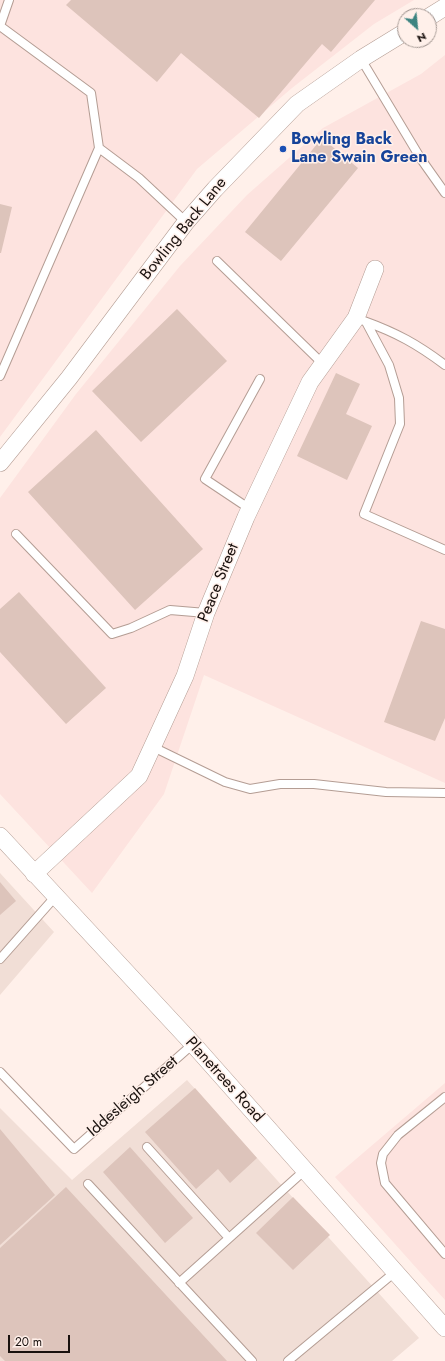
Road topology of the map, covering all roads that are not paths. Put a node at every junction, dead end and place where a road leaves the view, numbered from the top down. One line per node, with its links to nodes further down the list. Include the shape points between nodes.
1 (9, 0): 2 (lane)
2 (0, 27): 5 (lane, via 91,93)
3 (397, 37): 4 (street, Bowling Back Lane)
4 (361, 59): 6 (lane, via 421,159); 7 (street, Bowling Back Lane, via 297,104)
5 (99, 148): 7 (lane, via 139,178); 13 (lane)
6 (445, 193)
7 (186, 222): 15 (street, Bowling Back Lane, via 69,378)
8 (217, 260): 11 (lane)
9 (375, 269): 10 (street, Peace Street)
10 (361, 320): 11 (street, Peace Street); 12 (lane, via 395,332); 18 (lane, via 389,365 399,398 400,424 364,514)
11 (323, 364): 16 (street, Peace Street, via 310,382)
12 (445, 365)
13 (0, 376)
14 (260, 379): 16 (lane, via 205,479)
15 (0, 463)
16 (250, 509): 19 (street, Peace Street)
17 (16, 534): 19 (lane, via 112,634 170,610)
18 (445, 550)
19 (206, 613): 20 (street, Peace Street, via 185,676)
20 (153, 747): 21 (lane, via 224,782 250,789 280,784 314,784 386,792); 23 (street, Peace Street, via 139,776)
21 (445, 793)
22 (0, 836): 23 (street, Planetrees Road)
23 (34, 874): 24 (street, Planetrees Road)
24 (55, 897): 25 (lane); 26 (street, Planetrees Road)
25 (0, 959)
26 (193, 1044): 27 (lane, Iddesleigh Street, via 74,1149); 30 (street, Planetrees Road)
27 (0, 1072)
28 (445, 1097): 33 (lane, via 398,1135 383,1154 381,1163 385,1183)
29 (147, 1147): 32 (lane)
30 (305, 1170): 32 (lane); 34 (street, Planetrees Road)
31 (88, 1184): 35 (lane)
32 (229, 1238): 35 (lane)
33 (445, 1254)
34 (395, 1272): 36 (street, Planetrees Road); 38 (lane)
35 (179, 1283): 37 (lane)
36 (442, 1319)
37 (252, 1361)
38 (288, 1361)

